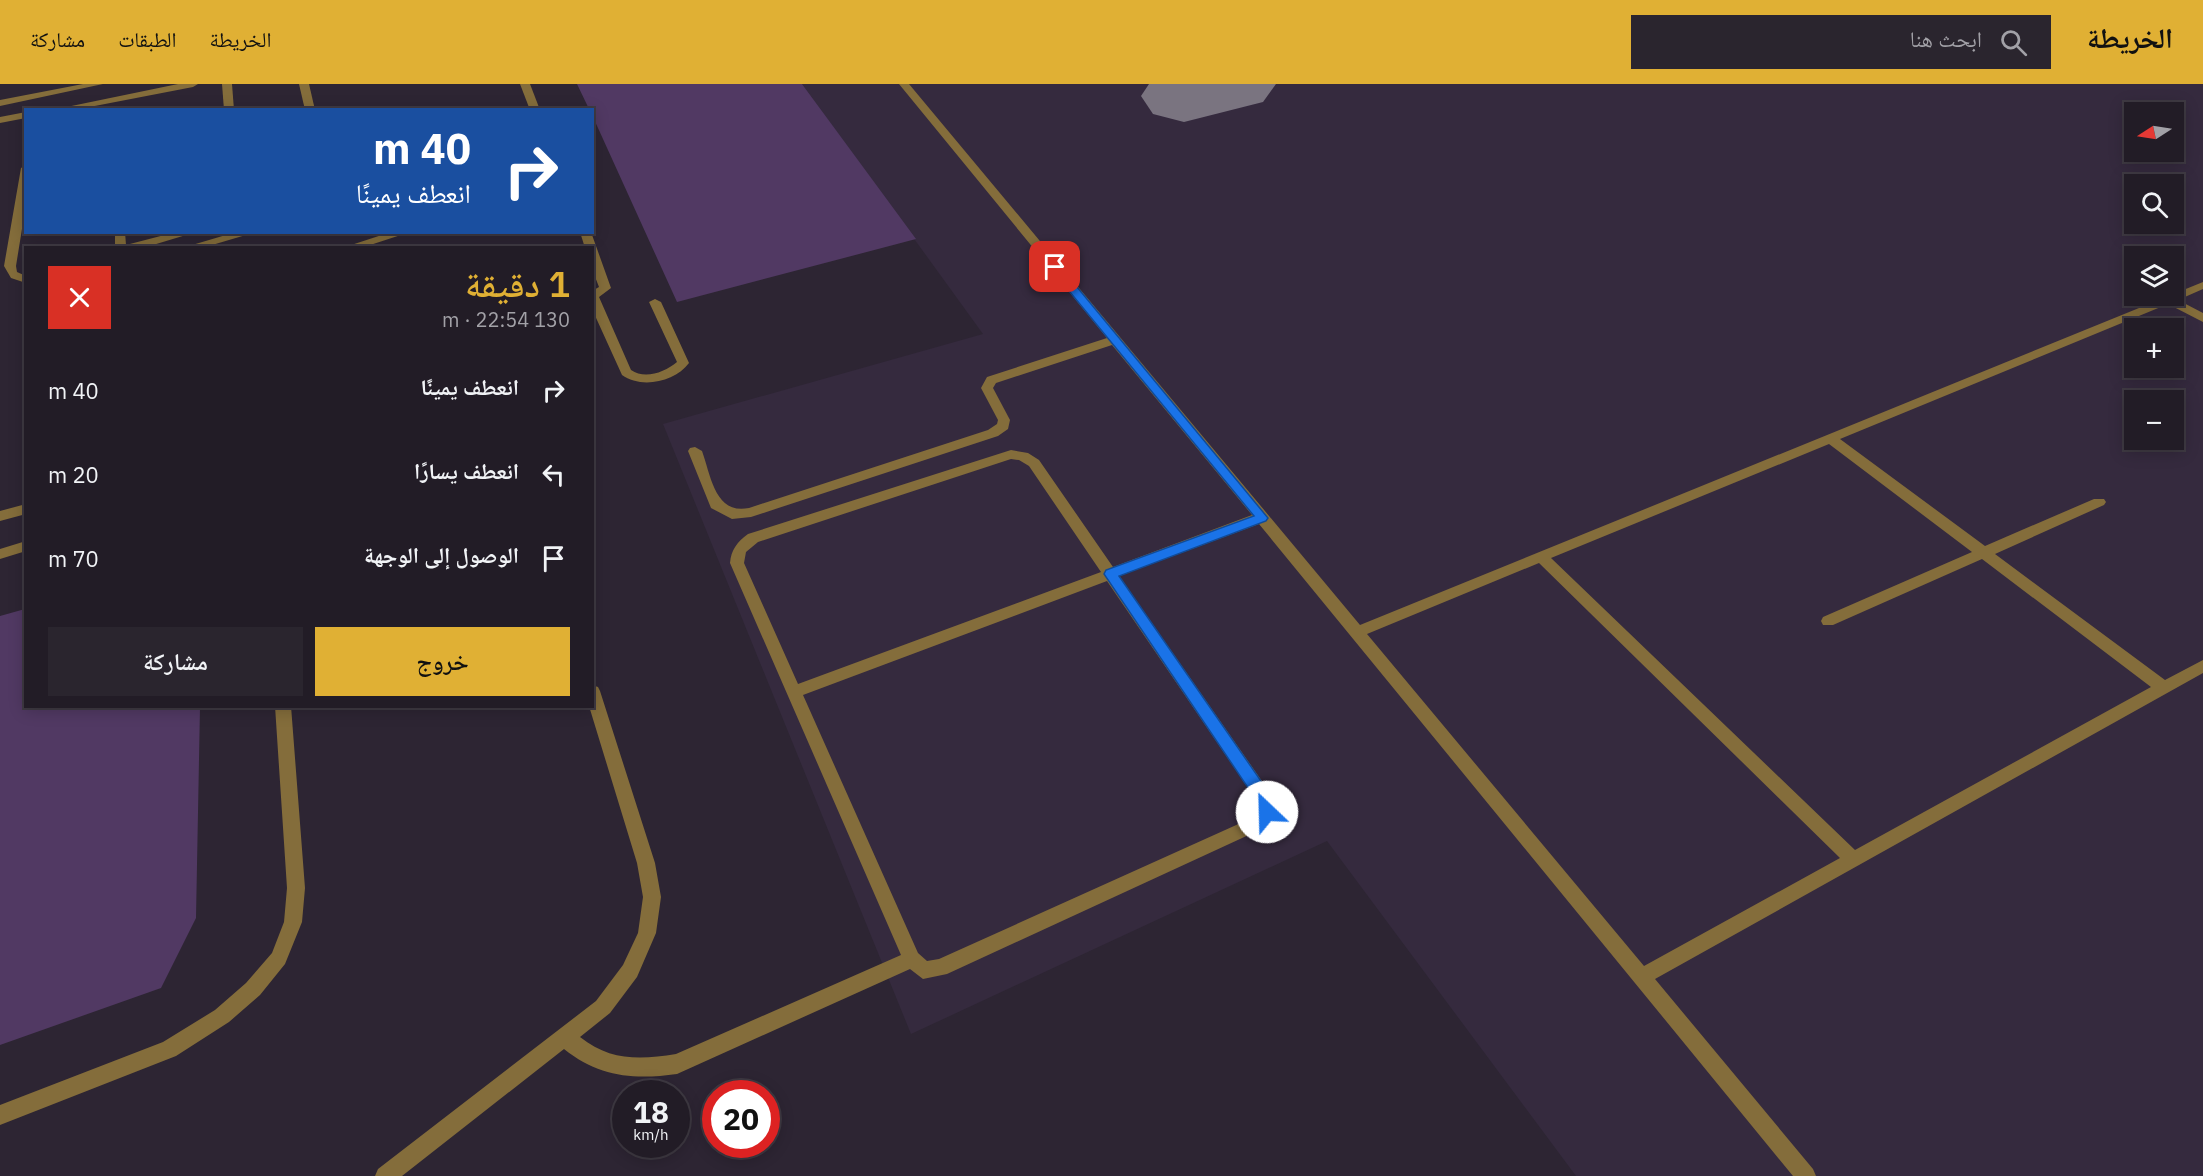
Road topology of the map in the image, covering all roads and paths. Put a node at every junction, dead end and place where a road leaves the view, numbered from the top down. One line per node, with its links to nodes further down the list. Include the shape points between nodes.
1 (98, 84): 7 (lane)
2 (193, 84): 8 (lane)
3 (227, 84): 9 (lane)
4 (304, 84): 10 (lane)
5 (525, 84): 11 (lane)
6 (904, 84): 33 (lane)
7 (0, 103)
8 (67, 108)
9 (229, 108)
10 (310, 108)
11 (534, 108)
12 (24, 115): 13 (lane)
13 (3, 119): 14 (lane)
14 (24, 127)
15 (24, 180): 23 (lane, via 10,266)
16 (183, 234): 19 (lane)
17 (239, 234): 20 (lane)
18 (398, 234): 21 (lane)
19 (136, 246)
20 (194, 246)
21 (354, 246)
22 (594, 258): 27 (lane, via 605,288)
23 (20, 279): 24 (lane)
24 (0, 283)
25 (2203, 285): 26 (lane)
26 (2184, 293)
27 (594, 296)
28 (594, 299): 29 (lane, via 626,372 636,378 669,372 684,363)
29 (655, 302)
30 (2151, 306): 34 (lane)
31 (2181, 306): 32 (lane)
32 (2203, 318)
33 (1115, 340): 35 (lane, via 991,380 987,388 1004,420 1003,426 993,433 751,512 722,512); 39 (lane)
34 (1830, 438): 41 (lane); 43 (lane)
35 (695, 452)
36 (2099, 502): 41 (lane)
37 (24, 510): 38 (lane)
38 (0, 516)
39 (1262, 518): 44 (lane); 46 (lane)
40 (24, 547): 42 (lane)
41 (1983, 552): 45 (lane); 48 (lane)
42 (0, 554)
43 (1541, 556): 46 (lane); 52 (lane)
44 (1110, 574): 49 (lane); 49 (lane, via 1034,463 1011,454 753,538 737,553 737,563); 53 (lane, via 1265,799 1265,817 940,968 922,969)
45 (1828, 621)
46 (1357, 633): 54 (lane)
47 (2203, 666): 48 (lane)
48 (2164, 688): 52 (lane)
49 (794, 692): 53 (lane)
50 (594, 697): 55 (lane, via 646,863 652,897 647,933 630,971 603,1007)
51 (284, 708): 56 (lane, via 296,888 293,922 279,958 253,989 222,1016 169,1049)
52 (1854, 860): 54 (lane)
53 (912, 959): 55 (lane, via 677,1065 643,1069 613,1066 586,1055)
54 (1642, 977): 57 (lane)
55 (566, 1038): 58 (lane)
56 (0, 1115)
57 (1764, 1124): 59 (lane); 60 (lane)
58 (385, 1176)
59 (1796, 1176)
60 (1806, 1176)

